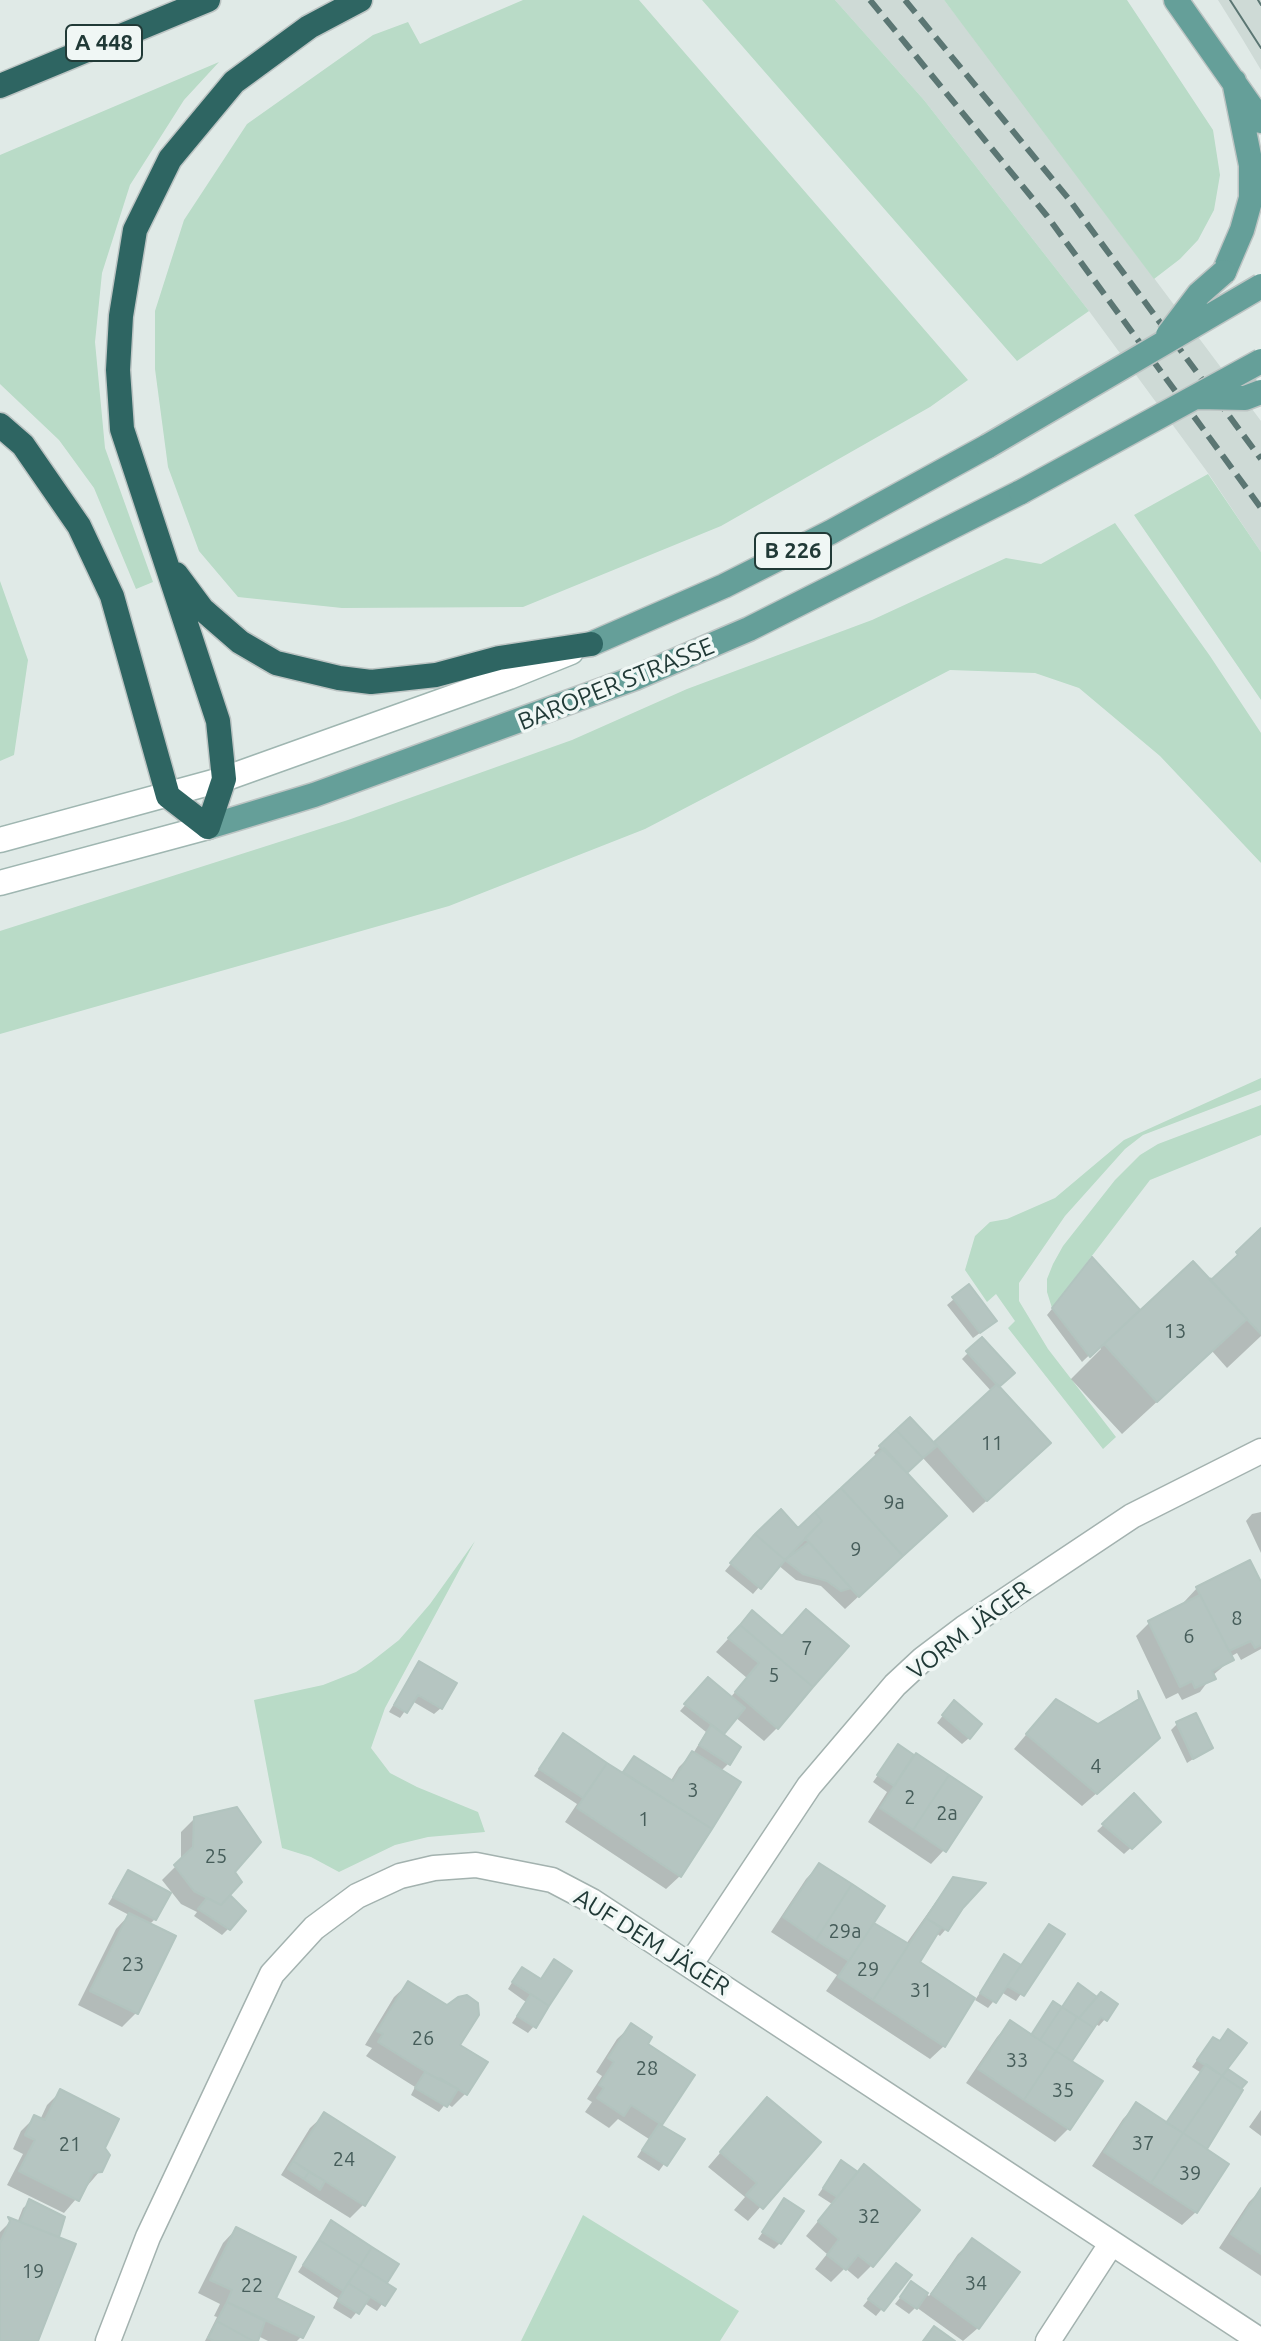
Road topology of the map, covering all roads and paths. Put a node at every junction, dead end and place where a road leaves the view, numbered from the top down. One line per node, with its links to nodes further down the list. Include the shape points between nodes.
1 (208, 0): 5 (highway, A 448)
2 (360, 0): 13 (highway, via 309,27 234,82 170,159 135,230 121,316 122,429)
3 (1176, 0): 4 (main road, B 226)
4 (1234, 81): 6 (main road, B 226); 8 (main road, BAROPER STRASSE / B 226, bridge, via 1251,165 1251,198 1224,272 1199,294)
5 (0, 86)
6 (1261, 121)
7 (1261, 286): 8 (main road, BAROPER STRASSE / B 226, bridge)
8 (1162, 343): 14 (main road, BAROPER STRASSE / B 226, bridge, via 831,532)
9 (1261, 361): 11 (main road, BAROPER STRASSE / B 226, bridge)
10 (1261, 392): 11 (main road, BAROPER STRASSE / B 226, bridge, via 1245,398)
11 (1196, 397): 17 (main road, BAROPER STRASSE / B 226, bridge, via 749,629 635,678 314,795)
12 (0, 425): 16 (highway, via 23,445 59,495 112,596)
13 (165, 560): 14 (highway, via 202,609 240,642 276,663 339,678 371,682 436,675 499,658); 15 (highway, via 218,721)
14 (591, 644): 15 (street, BAROPER STRASSE / B 226)
15 (224, 779): 16 (street, BAROPER STRASSE / B 226); 17 (highway)
16 (168, 796): 17 (highway); 18 (street, BAROPER STRASSE)
17 (208, 827): 19 (street, BAROPER STRASSE)
18 (0, 840)
19 (0, 883)
20 (1261, 1451): 21 (street, VORM JÄGER, via 1132,1516 923,1659 809,1786)
21 (690, 1965): 22 (street, AUF DEM JÄGER); 23 (street, AUF DEM JÄGER, via 592,1901 552,1880 529,1875 476,1865 434,1868 400,1876 357,1896 314,1928 272,1974 148,2237)
22 (1111, 2244): 24 (street); 25 (street, AUF DEM JÄGER)
23 (108, 2341)
24 (1048, 2341)
25 (1261, 2341)

